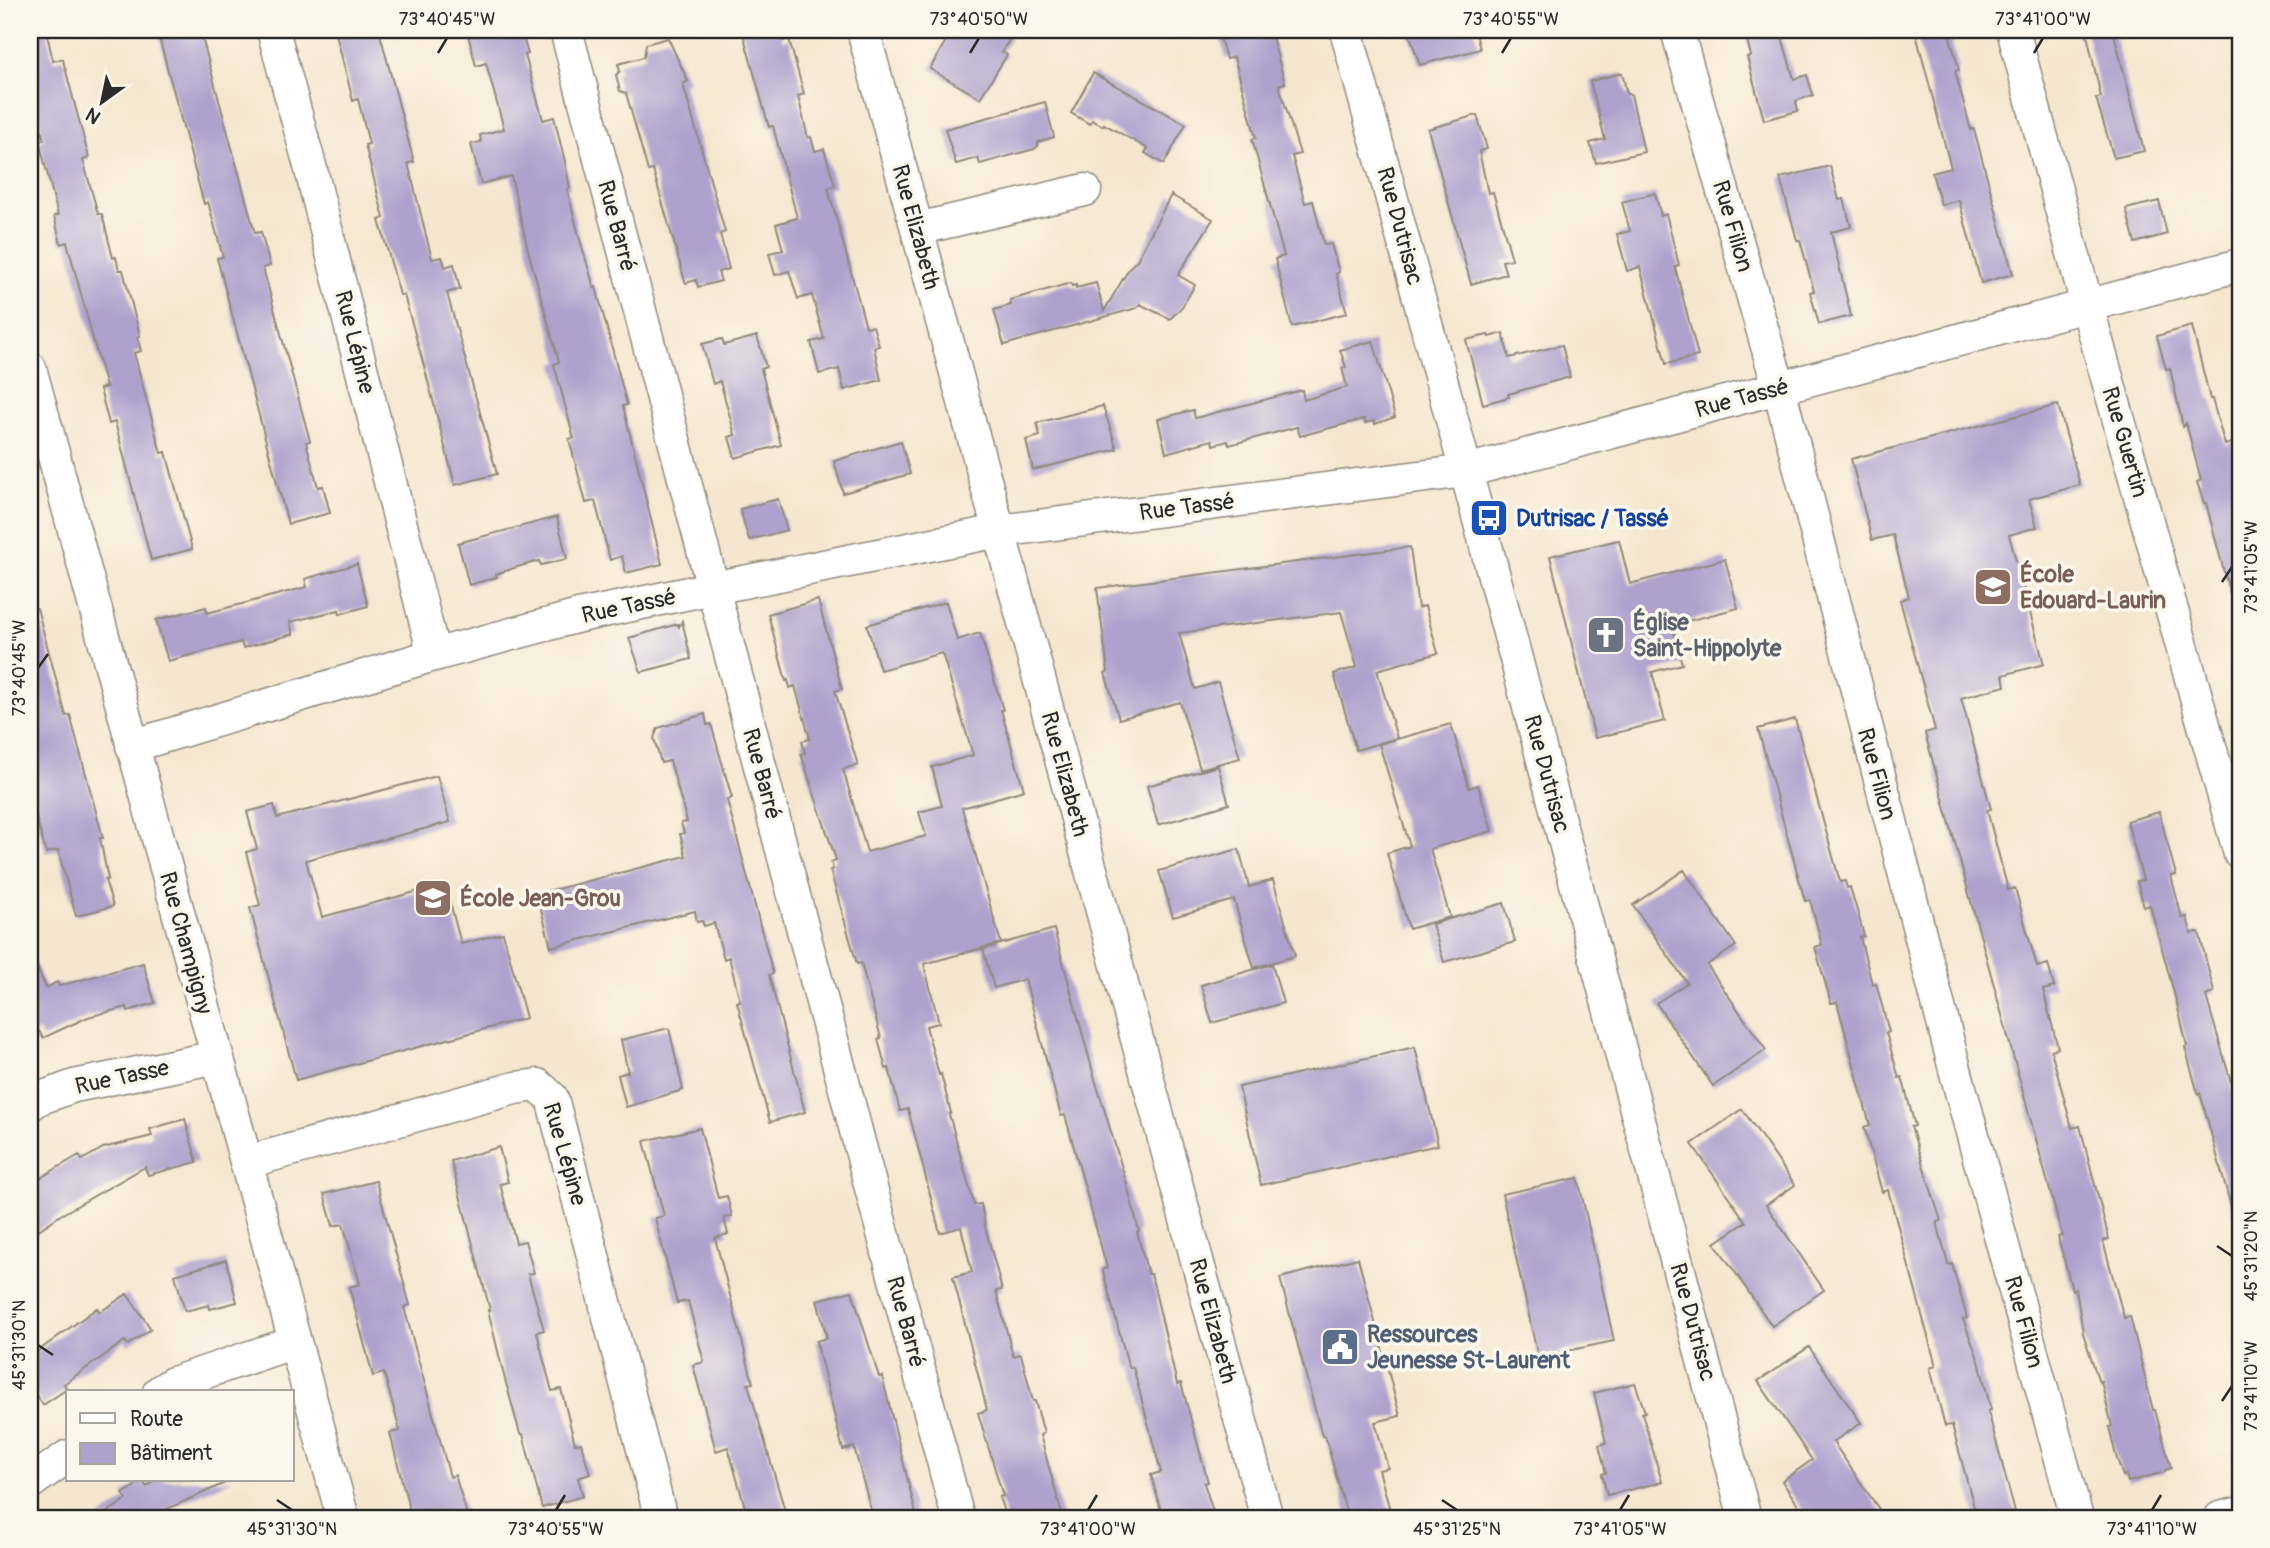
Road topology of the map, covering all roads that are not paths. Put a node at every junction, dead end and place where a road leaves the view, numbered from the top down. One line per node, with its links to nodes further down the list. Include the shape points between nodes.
1 (273, 30): 16 (street, Rue Lépine)
2 (566, 30): 15 (street, Rue Barré)
3 (863, 30): 8 (street, Rue Elizabeth)
4 (1346, 30): 13 (street, Rue Dutrisac)
5 (1677, 30): 12 (street, Rue Filion)
6 (2013, 30): 10 (street, Rue Guertin)
7 (1086, 190): 8 (street)
8 (917, 229): 14 (street, Rue Elizabeth)
9 (2240, 265): 10 (street, Rue Tassé)
10 (2087, 305): 12 (street, Rue Tassé); 18 (street, Rue Guertin)
11 (30, 368): 17 (street, Rue Champigny)
12 (1779, 388): 13 (street, Rue Tassé); 32 (street, Rue Filion, via 1952,1060)
13 (1466, 471): 14 (street, Rue Tassé); 31 (street, Rue Dutrisac)
14 (999, 531): 15 (street, Rue Tassé); 30 (street, Rue Elizabeth)
15 (713, 588): 16 (street, Rue Tassé, via 579,616); 29 (street, Rue Barré)
16 (434, 655): 17 (street, Rue Tassé)
17 (132, 746): 19 (street, Rue Champigny)
18 (2240, 854)
19 (217, 1057): 20 (street, Rue Tasse, via 74,1086); 21 (street, Rue Champigny)
20 (30, 1105)
21 (247, 1162): 22 (street, Rue Champigny); 28 (street, Rue Lépine, via 538,1085 552,1098)
22 (295, 1342): 23 (street, via 173,1382); 27 (street, Rue Champigny)
23 (162, 1390)
24 (66, 1457): 25 (street)
25 (30, 1483)
26 (2240, 1513): 33 (street)
27 (343, 1518)
28 (661, 1518)
29 (958, 1518)
30 (1267, 1518)
31 (1745, 1518)
32 (2077, 1518)
33 (2220, 1518)

